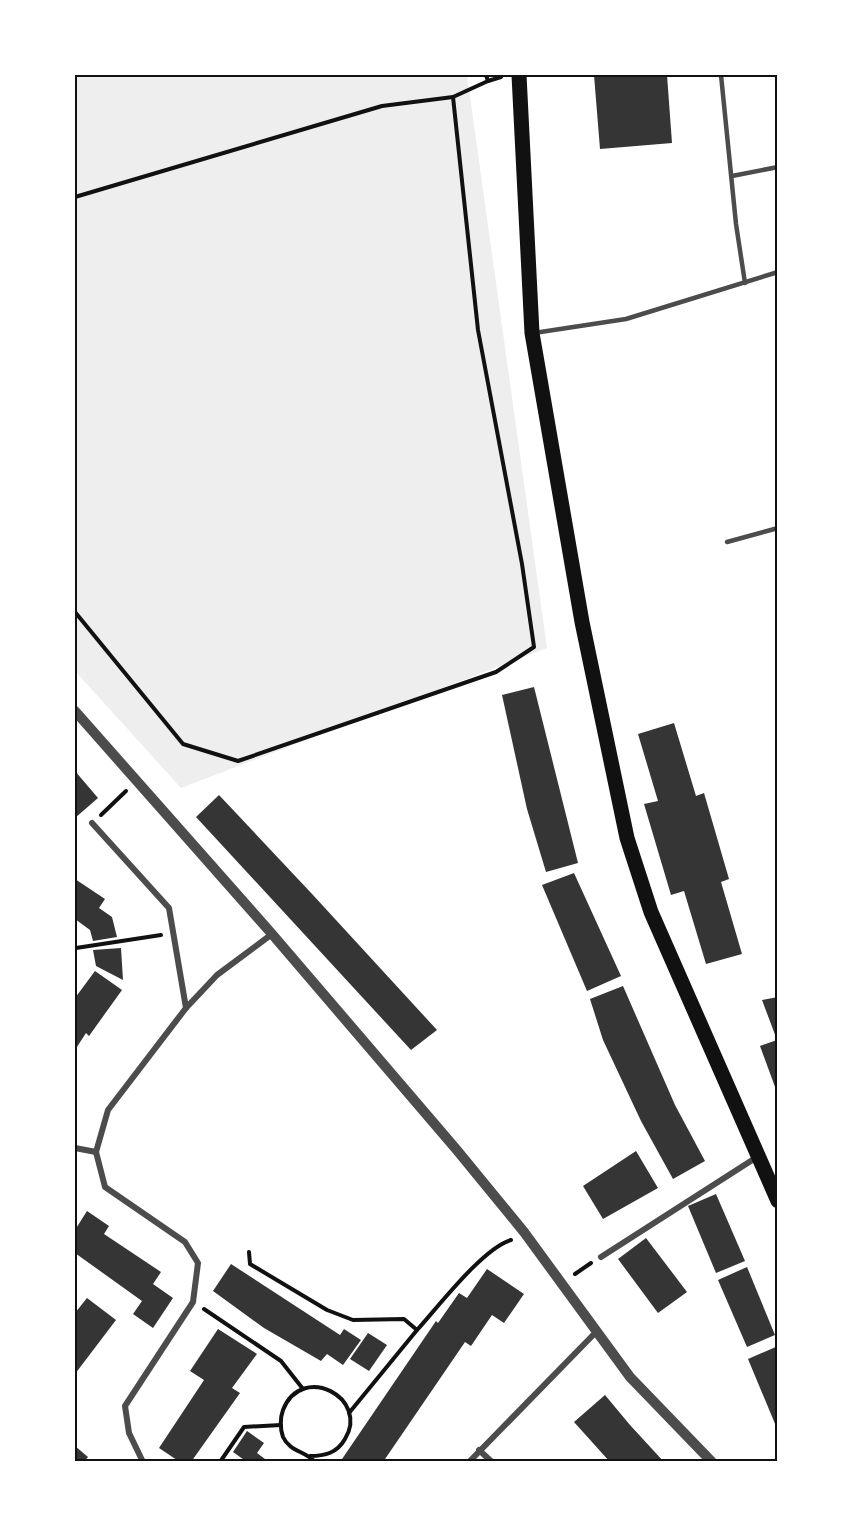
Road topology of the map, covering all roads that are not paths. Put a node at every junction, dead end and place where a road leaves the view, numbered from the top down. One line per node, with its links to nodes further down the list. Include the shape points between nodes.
1 (519, 75): 7 (main road)
2 (721, 75): 4 (lane)
3 (778, 166): 4 (lane)
4 (732, 176): 6 (lane)
5 (778, 272): 6 (lane)
6 (745, 283): 7 (lane, via 626,319)
7 (532, 333): 16 (main road, via 582,622 627,838 651,912)
8 (778, 528): 9 (lane)
9 (727, 542)
10 (75, 711): 12 (street)
11 (92, 824): 13 (street, via 169,908)
12 (272, 934): 13 (street, via 217,975); 19 (street, via 524,1232)
13 (186, 1008): 15 (street, via 108,1110)
14 (75, 1148): 15 (street)
15 (96, 1152): 21 (street, via 105,1187 184,1242 198,1263 193,1302 125,1406 129,1432)
16 (759, 1156): 17 (main road); 18 (street)
17 (778, 1202)
18 (601, 1257)
19 (597, 1331): 20 (street); 24 (street, via 630,1377)
20 (479, 1450): 22 (street); 23 (street)
21 (143, 1462)
22 (469, 1462)
23 (492, 1462)
24 (712, 1462)

